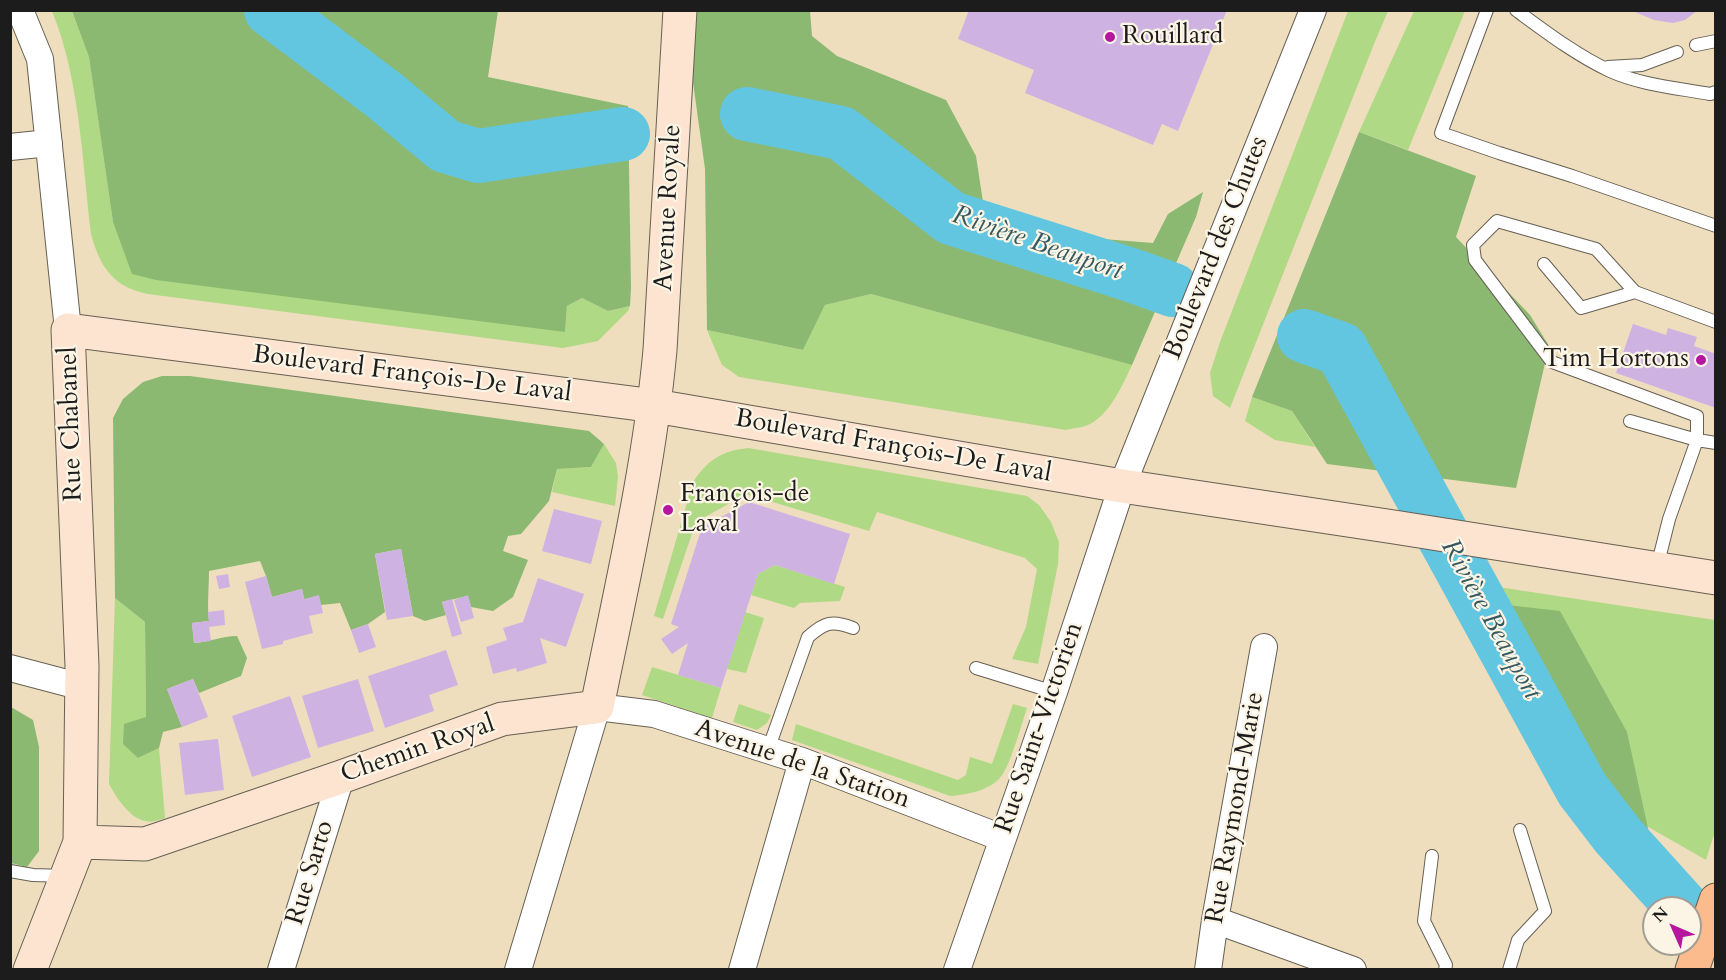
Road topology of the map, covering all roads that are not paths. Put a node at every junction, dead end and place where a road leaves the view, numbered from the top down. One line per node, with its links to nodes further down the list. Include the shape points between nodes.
1 (20, 10): 11 (street, Rue Chabanel, via 40,59)
2 (680, 10): 18 (main road, Avenue Royale)
3 (1313, 10): 22 (street, Boulevard des Chutes)
4 (1487, 10): 13 (lane, via 1441,133)
5 (1516, 10): 9 (lane, via 1572,50)
6 (1716, 41): 7 (lane)
7 (1696, 45)
8 (1677, 52): 9 (lane, via 1642,65)
9 (1604, 67): 10 (lane, via 1651,84)
10 (1716, 92)
11 (49, 143): 12 (street); 17 (street, Rue Chabanel)
12 (10, 147)
13 (1716, 226)
14 (1544, 264): 15 (lane, via 1581,308)
15 (1635, 292): 16 (lane); 20 (lane, via 1596,249 1497,220 1473,245 1475,260 1552,362 1697,416)
16 (1716, 322)
17 (68, 330): 18 (main road, Boulevard François-De Laval); 29 (main road, Rue Chabanel)
18 (655, 406): 22 (main road, Boulevard François-De Laval); 31 (main road)
19 (1630, 422): 20 (lane)
20 (1696, 440): 21 (lane); 23 (lane)
21 (1716, 442)
22 (1122, 486): 23 (main road, Boulevard François-De Laval); 30 (street, Rue Saint-Victorien)
23 (1657, 568): 24 (main road, Boulevard François-De Laval)
24 (1716, 578)
25 (853, 628): 32 (lane, via 838,622 822,625 808,637)
26 (1264, 647): 42 (street, Rue Raymond-Marie)
27 (10, 668): 29 (street)
28 (976, 668): 30 (lane)
29 (82, 687): 37 (main road, Rue Chabanel)
30 (1054, 692): 36 (street, Rue Saint-Victorien)
31 (597, 707): 32 (street, Avenue de la Station, via 654,714); 34 (main road, Chemin Royal, via 502,719); 45 (street)
32 (768, 750): 33 (street, Avenue de la Station)
33 (802, 761): 36 (street, Avenue de la Station); 46 (street)
34 (341, 777): 37 (main road, Chemin Royal, via 146,844); 44 (street, Rue Sarto)
35 (1520, 830): 51 (lane, via 1545,911 1518,940)
36 (1002, 838): 47 (street, Rue Saint-Victorien)
37 (80, 842): 40 (main road)
38 (1432, 856): 50 (lane, via 1424,921)
39 (10, 871): 40 (lane)
40 (67, 876): 43 (main road)
41 (1716, 900): 52 (main road)
42 (1215, 920): 48 (street, Rue Raymond-Marie); 49 (street)
43 (30, 969)
44 (281, 969)
45 (518, 969)
46 (742, 969)
47 (957, 969)
48 (1208, 969)
49 (1353, 969)
50 (1445, 969)
51 (1509, 969)
52 (1692, 969)

